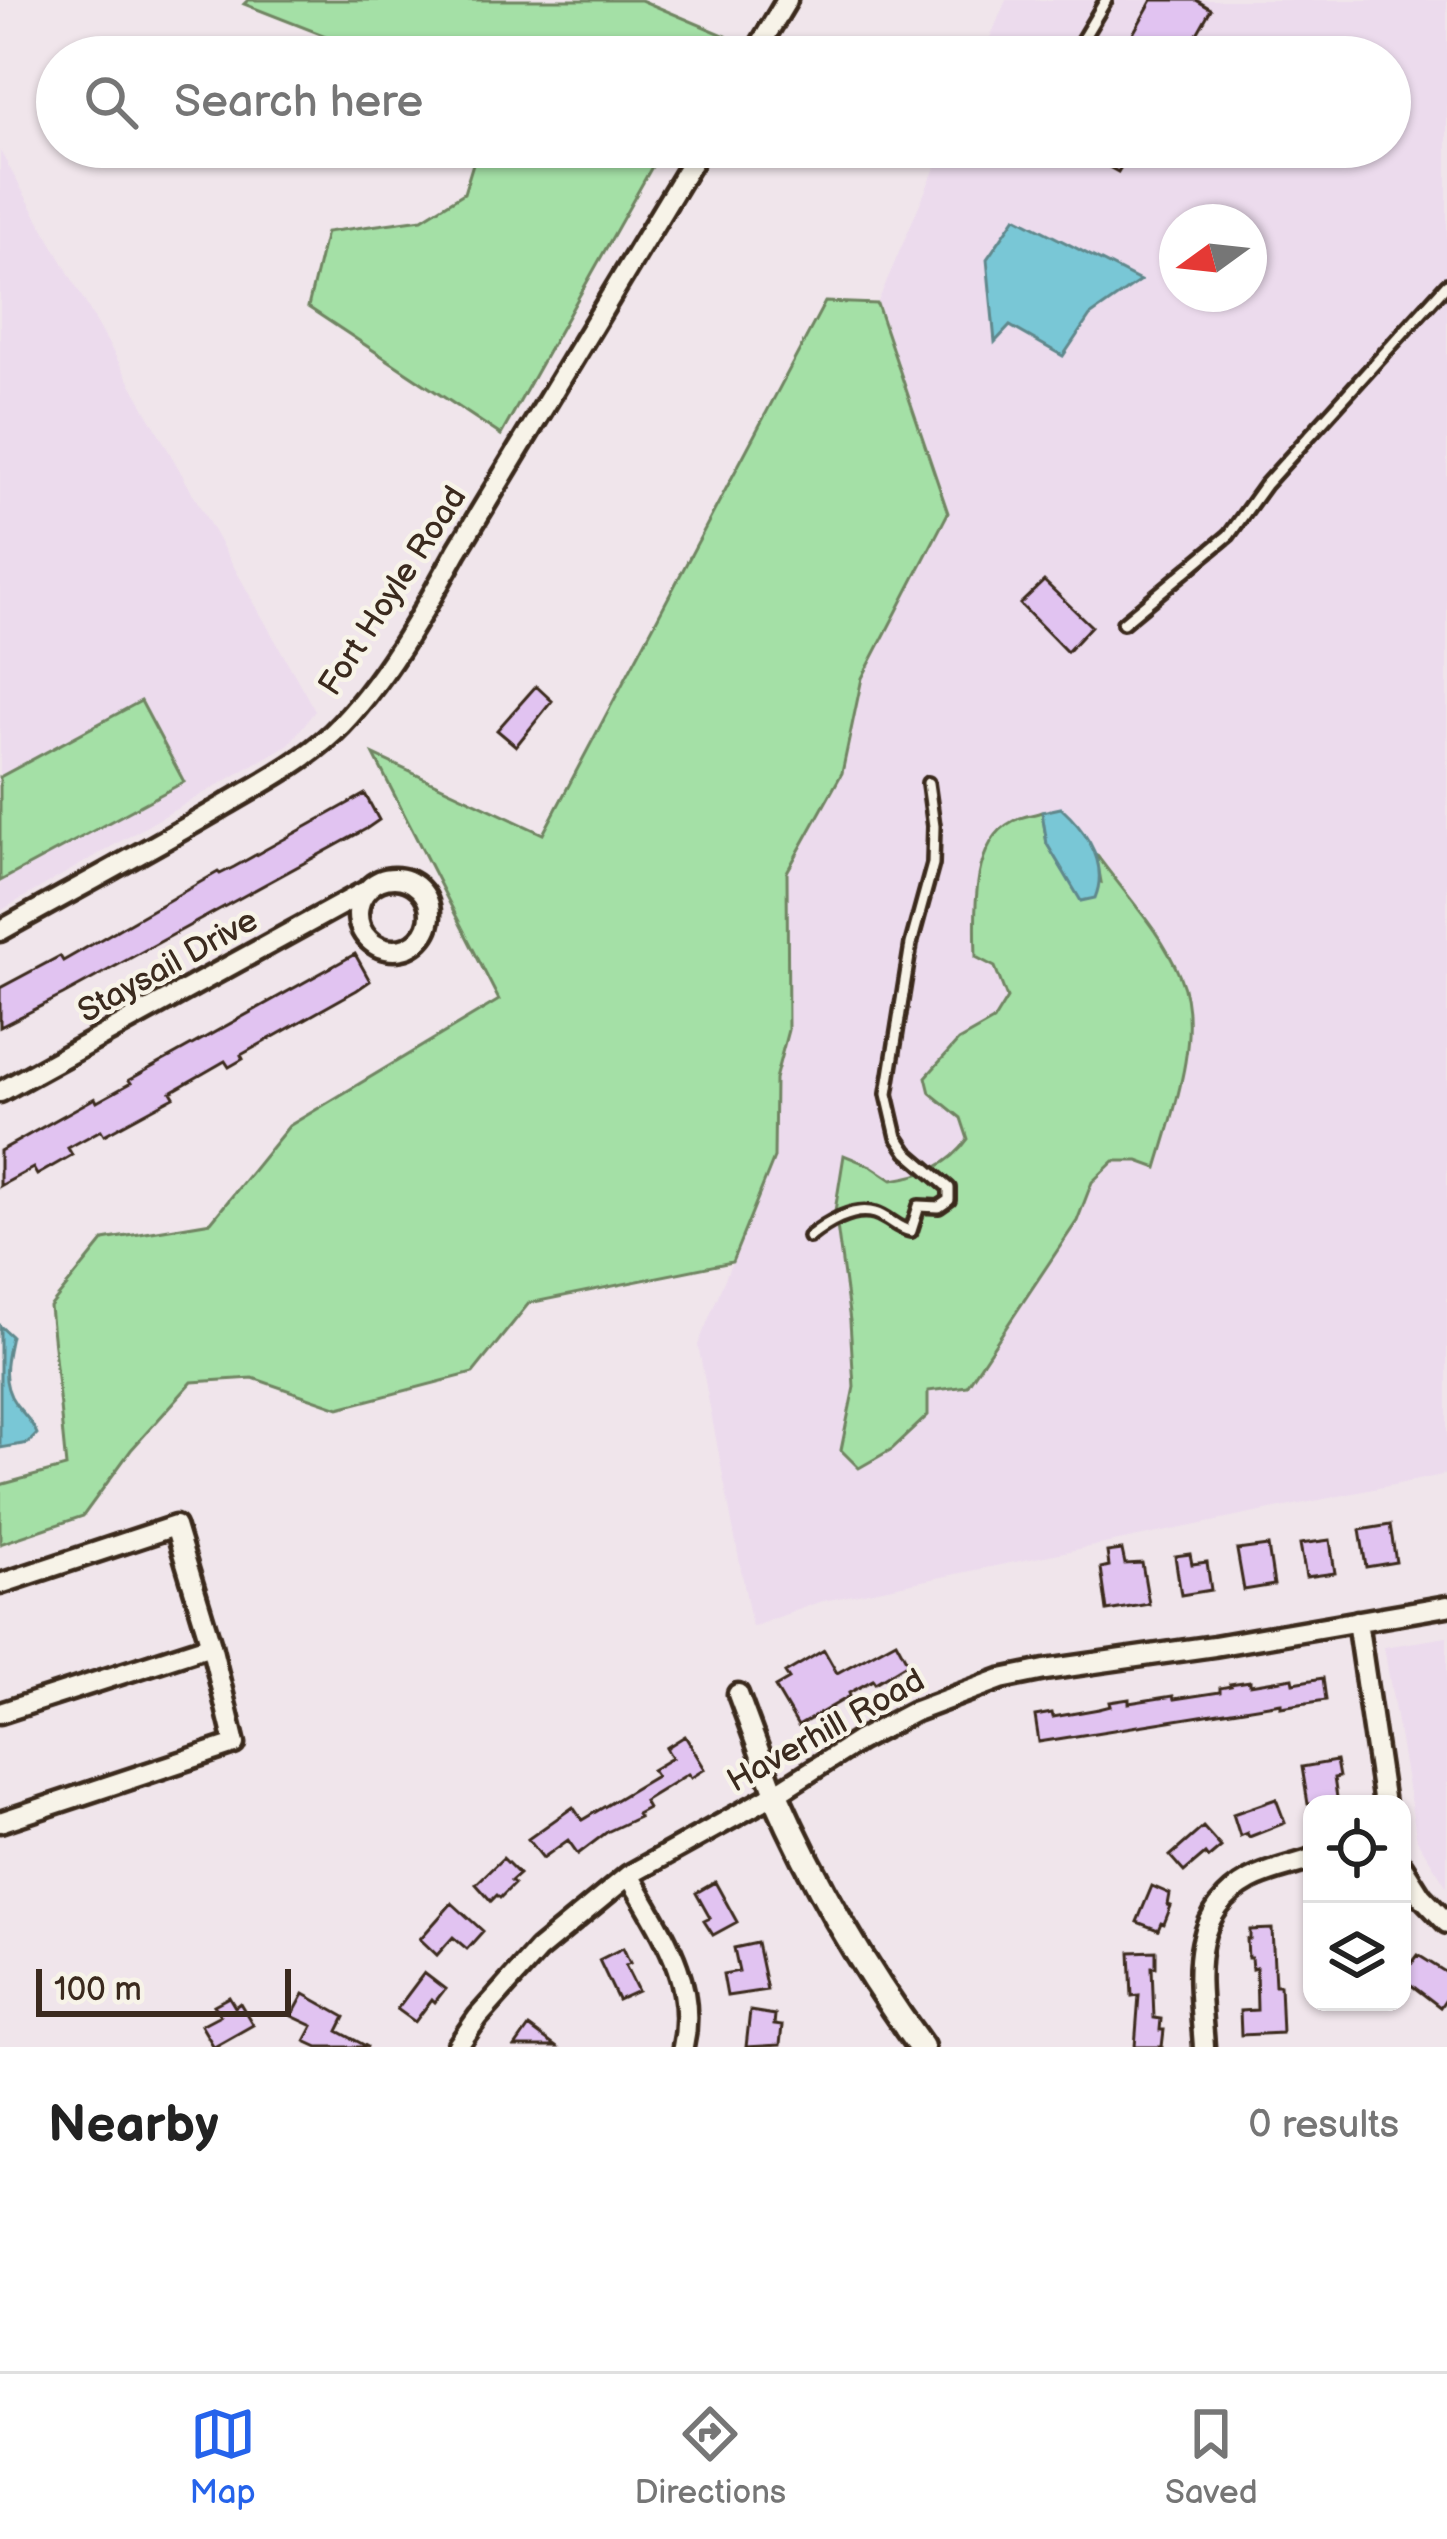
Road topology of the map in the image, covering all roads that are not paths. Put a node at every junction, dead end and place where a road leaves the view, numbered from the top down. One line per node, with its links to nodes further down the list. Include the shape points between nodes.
1 (787, 0): 3 (street)
2 (1106, 0): 4 (lane)
3 (766, 36)
4 (1085, 36)
5 (688, 168): 10 (street, Fort Hoyle Road, via 429,603 354,710 303,758)
6 (1447, 284): 7 (lane, via 1229,535)
7 (1123, 623)
8 (928, 782): 12 (lane, via 933,864 887,1094 897,1137 949,1188 950,1200 919,1206 911,1231 859,1212)
9 (364, 892): 11 (street, Staysail Drive)
10 (0, 931)
11 (0, 1093)
12 (809, 1237)
13 (0, 1584): 16 (street, via 176,1526)
14 (1447, 1606): 15 (street, Haverhill Road)
15 (1357, 1622): 19 (street, Haverhill Road, via 1001,1679 913,1712); 20 (street)
16 (211, 1645): 18 (street); 21 (street, via 235,1744)
17 (738, 1694): 19 (street)
18 (0, 1713)
19 (775, 1794): 23 (street, Haverhill Road); 28 (street, via 857,1952)
20 (1383, 1795)
21 (0, 1822)
22 (1303, 1862): 29 (street, via 1256,1877 1214,1913 1200,1949)
23 (629, 1875): 26 (street, Haverhill Road, via 538,1950); 27 (street, via 683,1978)
24 (1411, 1880): 25 (street)
25 (1447, 1923)
26 (457, 2047)
27 (683, 2047)
28 (921, 2047)
29 (1204, 2047)

